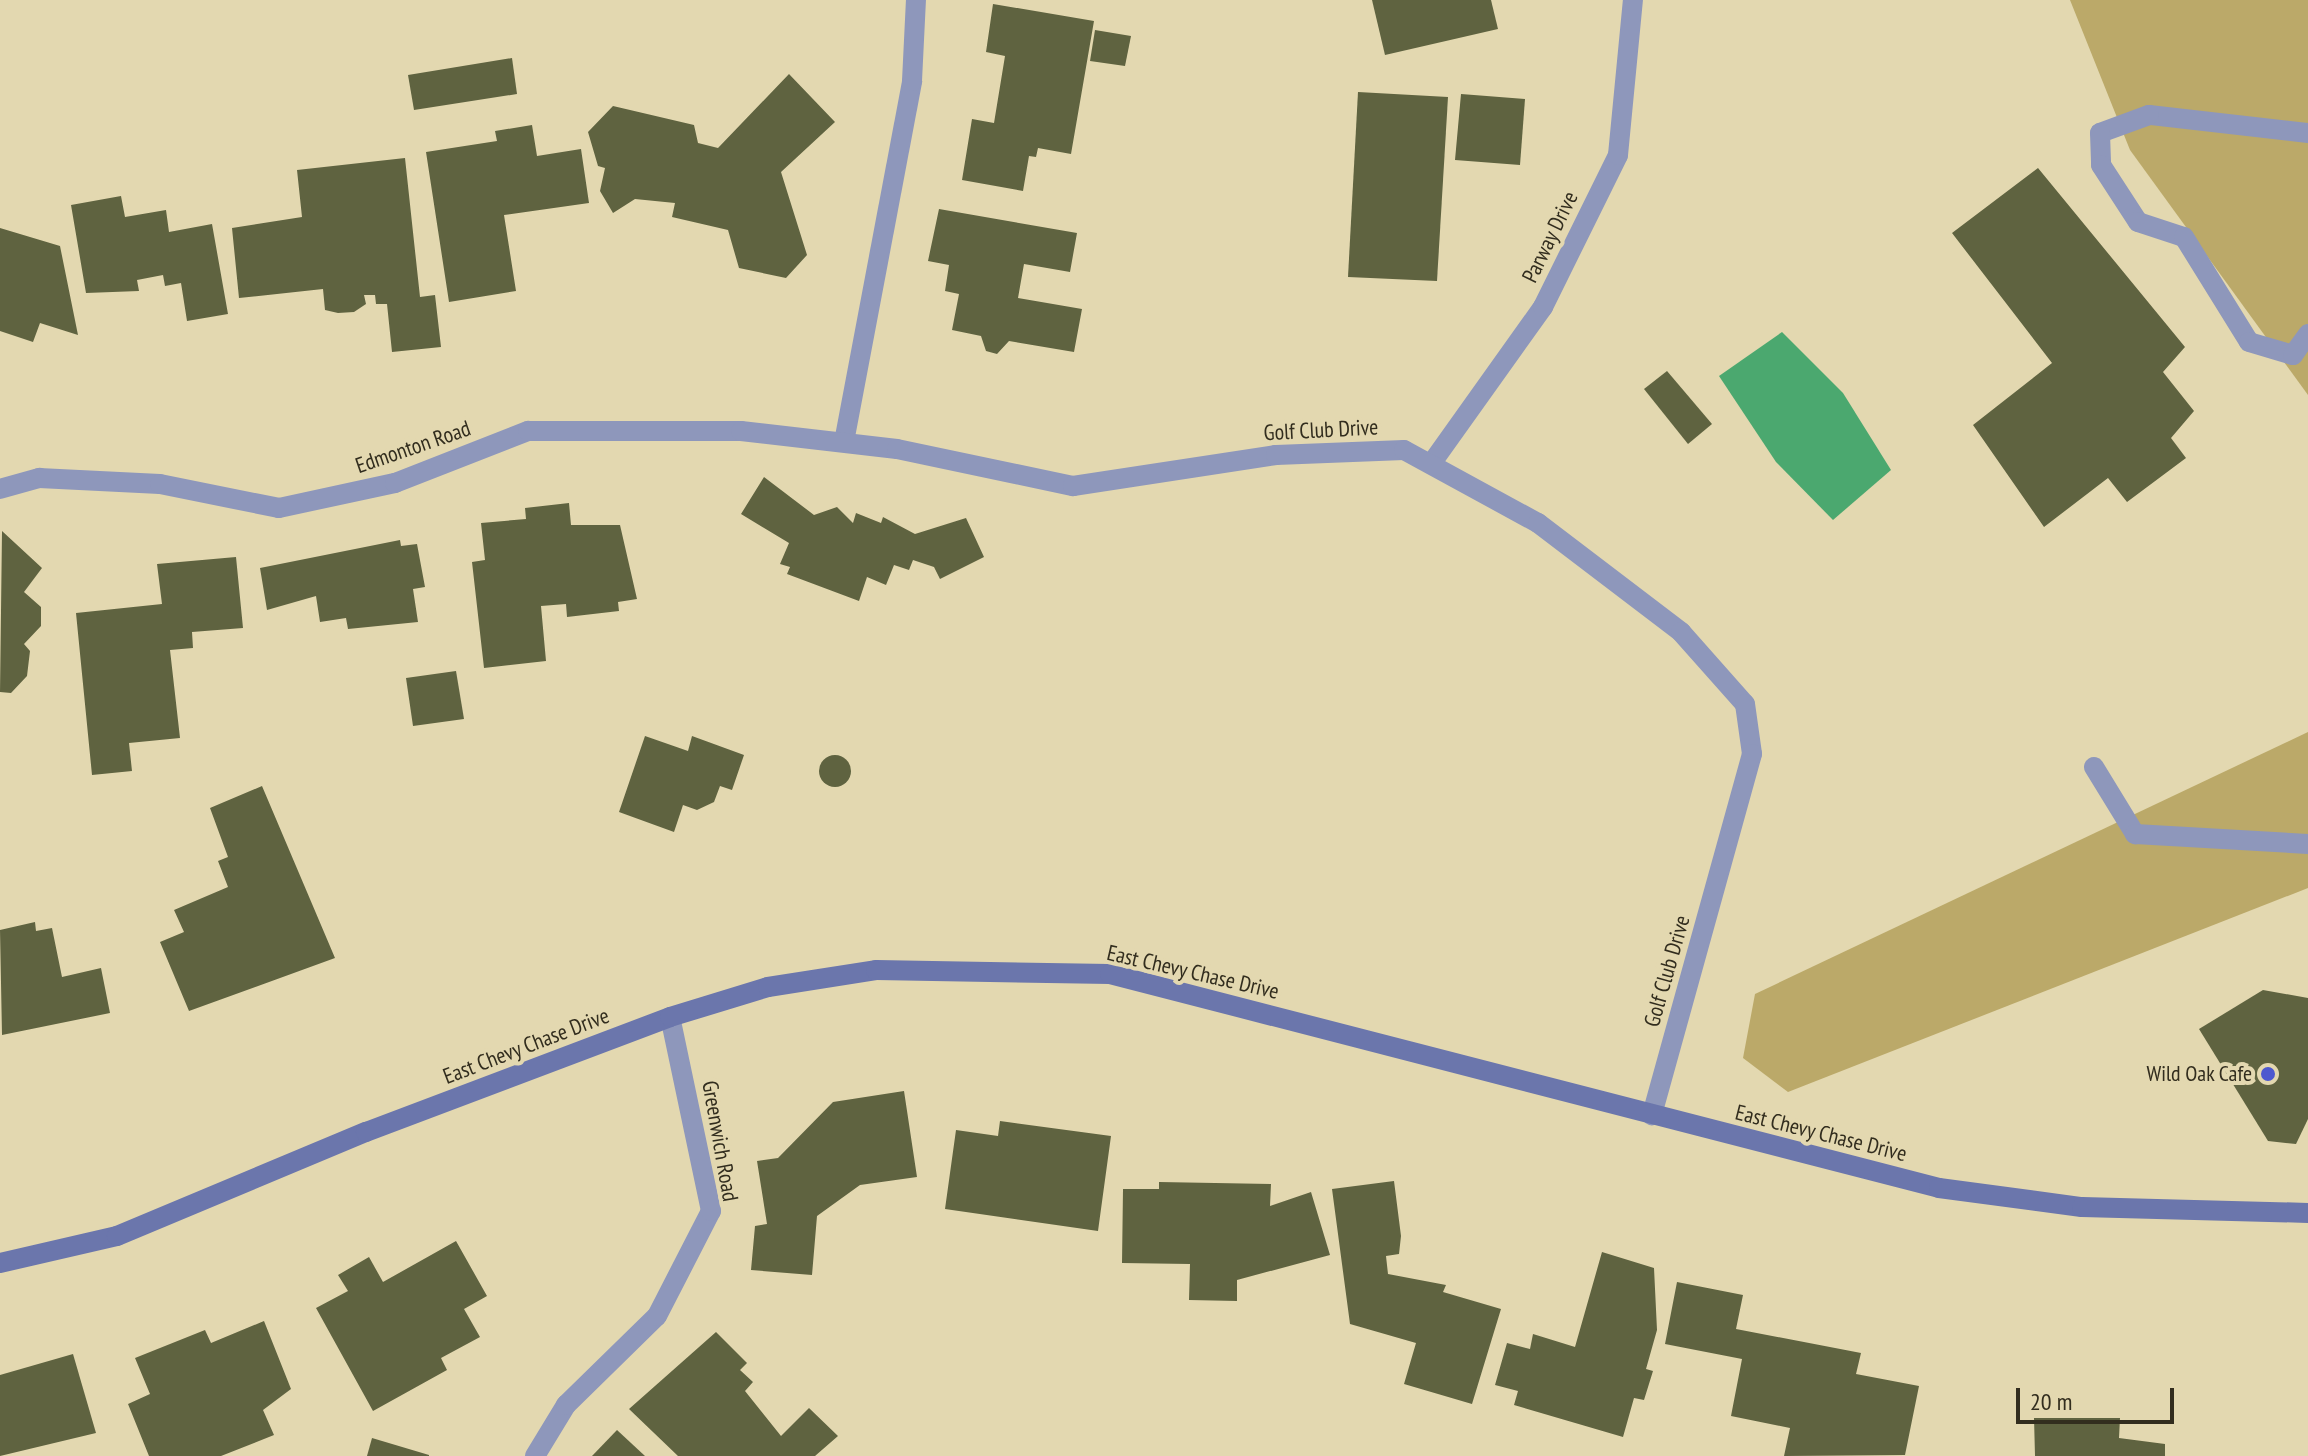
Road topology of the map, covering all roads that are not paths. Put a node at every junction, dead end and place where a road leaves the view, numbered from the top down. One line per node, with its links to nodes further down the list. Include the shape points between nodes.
1 (916, 0): 5 (street, via 912,81)
2 (1633, 0): 6 (street, Parway Drive, via 1618,155 1543,307)
3 (2308, 133): 4 (street, via 2149,115 2100,133 2101,165 2138,222 2184,237 2249,342 2293,355)
4 (2308, 334)
5 (844, 442): 6 (street, Golf Club Drive, via 1073,486 1276,455 1404,450); 7 (street, Edmonton Road, via 741,431 528,431 395,483 279,508 160,484 39,478)
6 (1431, 464): 11 (street, Golf Club Drive, via 1550,532 1681,632 1745,704 1752,754)
7 (0, 489)
8 (2094, 767): 9 (street, via 2135,834)
9 (2308, 844)
10 (670, 1017): 11 (main road, East Chevy Chase Drive, via 768,987 876,970 1110,974); 13 (main road, East Chevy Chase Drive, via 366,1132 117,1236); 14 (street, Greenwich Road, via 711,1211 657,1316 566,1405)
11 (1652, 1115): 12 (main road, East Chevy Chase Drive, via 1939,1188 2082,1207)
12 (2308, 1213)
13 (0, 1263)
14 (535, 1456)

